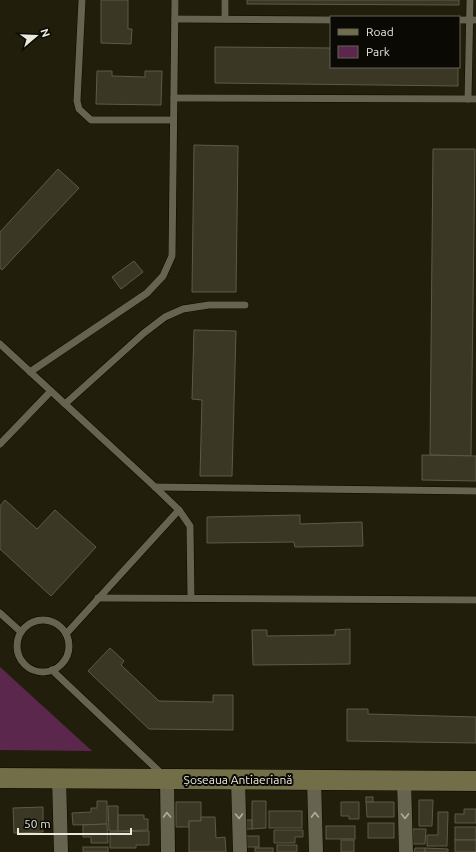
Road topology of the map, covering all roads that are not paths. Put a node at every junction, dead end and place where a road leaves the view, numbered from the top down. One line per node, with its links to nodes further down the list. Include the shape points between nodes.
1 (82, 0): 12 (lane, via 77,101 79,109 91,120)
2 (175, 0): 5 (lane)
3 (225, 0): 6 (lane)
4 (470, 0): 9 (lane)
5 (174, 19): 6 (lane); 10 (lane)
6 (225, 19): 7 (lane)
7 (330, 20)
8 (460, 20): 9 (lane)
9 (473, 20): 11 (lane)
10 (174, 98): 11 (lane); 12 (lane)
11 (472, 99)
12 (173, 120): 15 (lane, via 172,256 163,276 147,292)
13 (245, 305): 17 (lane, via 209,305 183,309 165,317)
14 (0, 344): 15 (lane)
15 (30, 372): 16 (lane)
16 (52, 392): 17 (lane); 18 (lane)
17 (65, 404): 19 (lane)
18 (0, 444)
19 (155, 487): 20 (lane); 21 (lane)
20 (476, 491)
21 (178, 510): 22 (lane); 23 (lane, via 190,526)
22 (98, 598): 23 (lane); 27 (lane)
23 (191, 598): 24 (lane)
24 (476, 600)
25 (0, 613): 26 (lane)
26 (21, 632): 27 (lane, via 32,622 49,620); 28 (lane, via 16,643 20,659 25,666 41,672)
27 (66, 634): 28 (lane, via 69,647 67,655 63,663)
28 (52, 670): 31 (lane)
29 (0, 778): 30 (main road, Șoseaua Antiaeriană)
30 (60, 778): 31 (main road, Șoseaua Antiaeriană); 36 (street)
31 (167, 779): 32 (main road, Șoseaua Antiaeriană); 37 (street, one-way to 31)
32 (238, 779): 33 (main road, Șoseaua Antiaeriană); 38 (street, one-way to 38)
33 (314, 779): 34 (main road, Șoseaua Antiaeriană); 39 (street, one-way to 33)
34 (404, 780): 35 (main road, Șoseaua Antiaeriană); 40 (street, one-way to 40)
35 (476, 780)
36 (61, 852)
37 (168, 852)
38 (240, 852)
39 (316, 852)
40 (406, 852)

